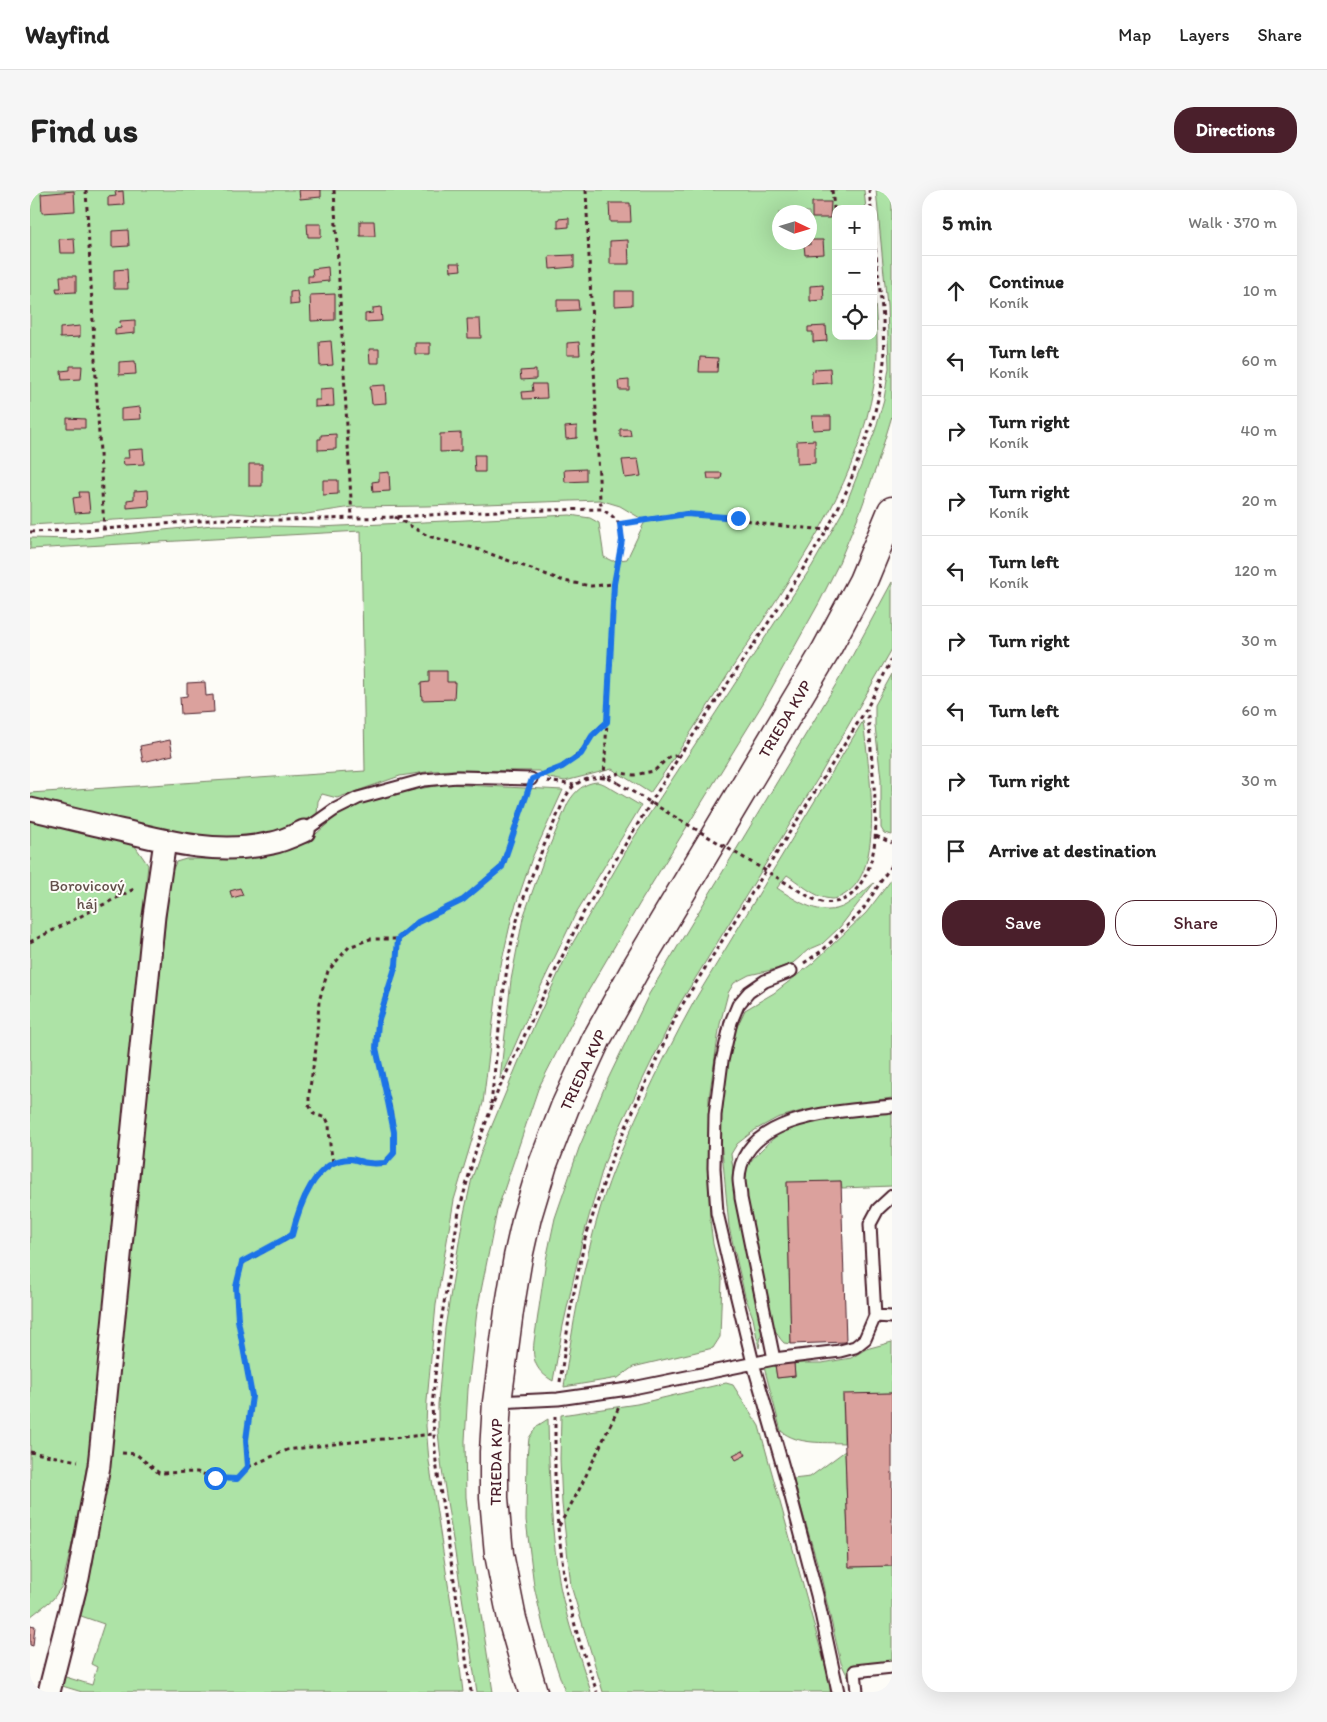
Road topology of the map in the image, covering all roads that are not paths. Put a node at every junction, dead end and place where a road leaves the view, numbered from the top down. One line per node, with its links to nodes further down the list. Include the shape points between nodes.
1 (892, 511): 13 (street, TRIEDA KVP, via 863,581 825,652 636,968 596,1040 565,1107 543,1164 522,1241)
2 (532, 779): 4 (lane, via 457,777 424,780 358,798)
3 (30, 809): 5 (street)
4 (304, 831): 5 (street, via 270,844 227,848)
5 (165, 841): 15 (street, via 154,916 100,1459 78,1578)
6 (791, 971): 12 (lane, via 765,981 738,1005 722,1061 715,1115 717,1213)
7 (892, 1106): 11 (lane, via 826,1114 786,1123 759,1139 742,1162 739,1178 742,1198)
8 (892, 1196): 9 (lane, via 878,1209 870,1224)
9 (874, 1316): 10 (lane); 11 (lane, via 865,1339 855,1347)
10 (892, 1317)
11 (774, 1359): 12 (lane)
12 (753, 1363): 13 (lane, via 628,1389 558,1399); 17 (lane, via 817,1595)
13 (497, 1402): 16 (street, TRIEDA KVP, via 494,1498 499,1554 512,1619)
14 (892, 1667): 18 (lane, via 854,1671)
15 (49, 1692)
16 (533, 1692)
17 (838, 1692)
18 (857, 1692)

